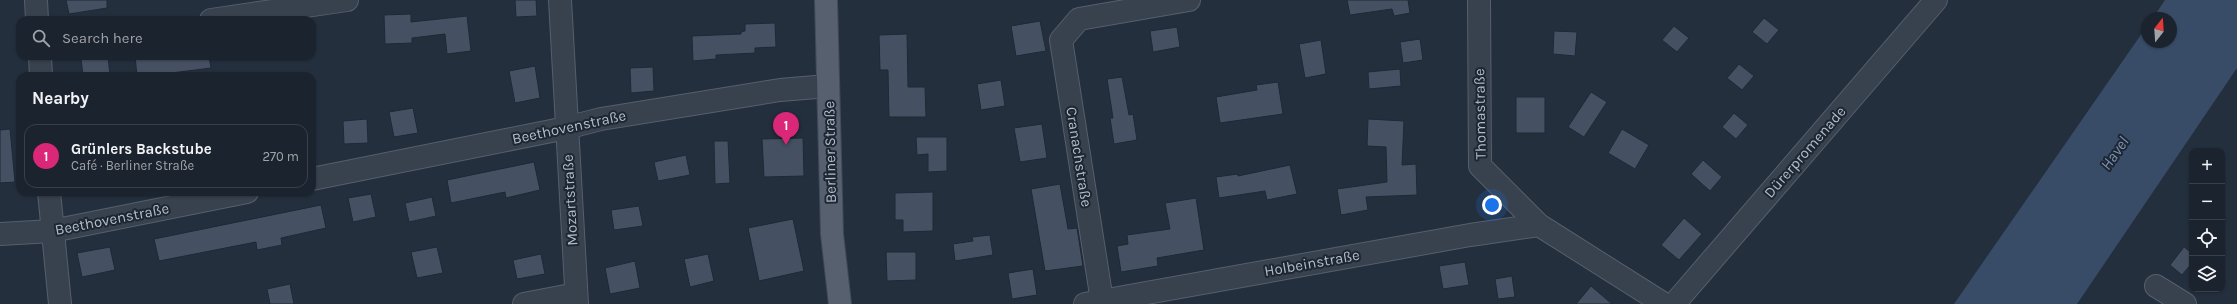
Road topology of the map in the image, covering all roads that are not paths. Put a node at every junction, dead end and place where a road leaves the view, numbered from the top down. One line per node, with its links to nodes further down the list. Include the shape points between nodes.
1 (36, 0): 9 (street)
2 (347, 0): 10 (street)
3 (560, 0): 14 (street, Mozartstraße)
4 (826, 0): 13 (main road, Berliner Straße)
5 (1189, 0): 8 (street)
6 (1479, 0): 18 (street, Thomastraße, via 1480,166)
7 (1936, 0): 28 (street, Dürerpromenade)
8 (1136, 5): 23 (street, Cranachstraße, via 1079,19 1061,40)
9 (37, 16)
10 (238, 16)
11 (40, 60): 12 (street)
12 (41, 72)
13 (828, 86): 14 (street, Beethovenstraße, via 764,93 600,119); 26 (main road, Berliner Straße, via 832,234)
14 (566, 128): 15 (street, Beethovenstraße); 22 (street, Mozartstraße)
15 (316, 178)
16 (49, 196): 19 (street)
17 (227, 196): 19 (street, Beethovenstraße)
18 (1539, 225): 23 (street, Holbeinstraße); 27 (street, Thomastraße)
19 (52, 231): 20 (street, Beethovenstraße); 24 (street)
20 (0, 234)
21 (2156, 286): 29 (street)
22 (576, 299): 25 (street)
23 (1094, 302)
24 (60, 304)
25 (524, 304)
26 (840, 304)
27 (1664, 304)
28 (1674, 304)
29 (2185, 304)

